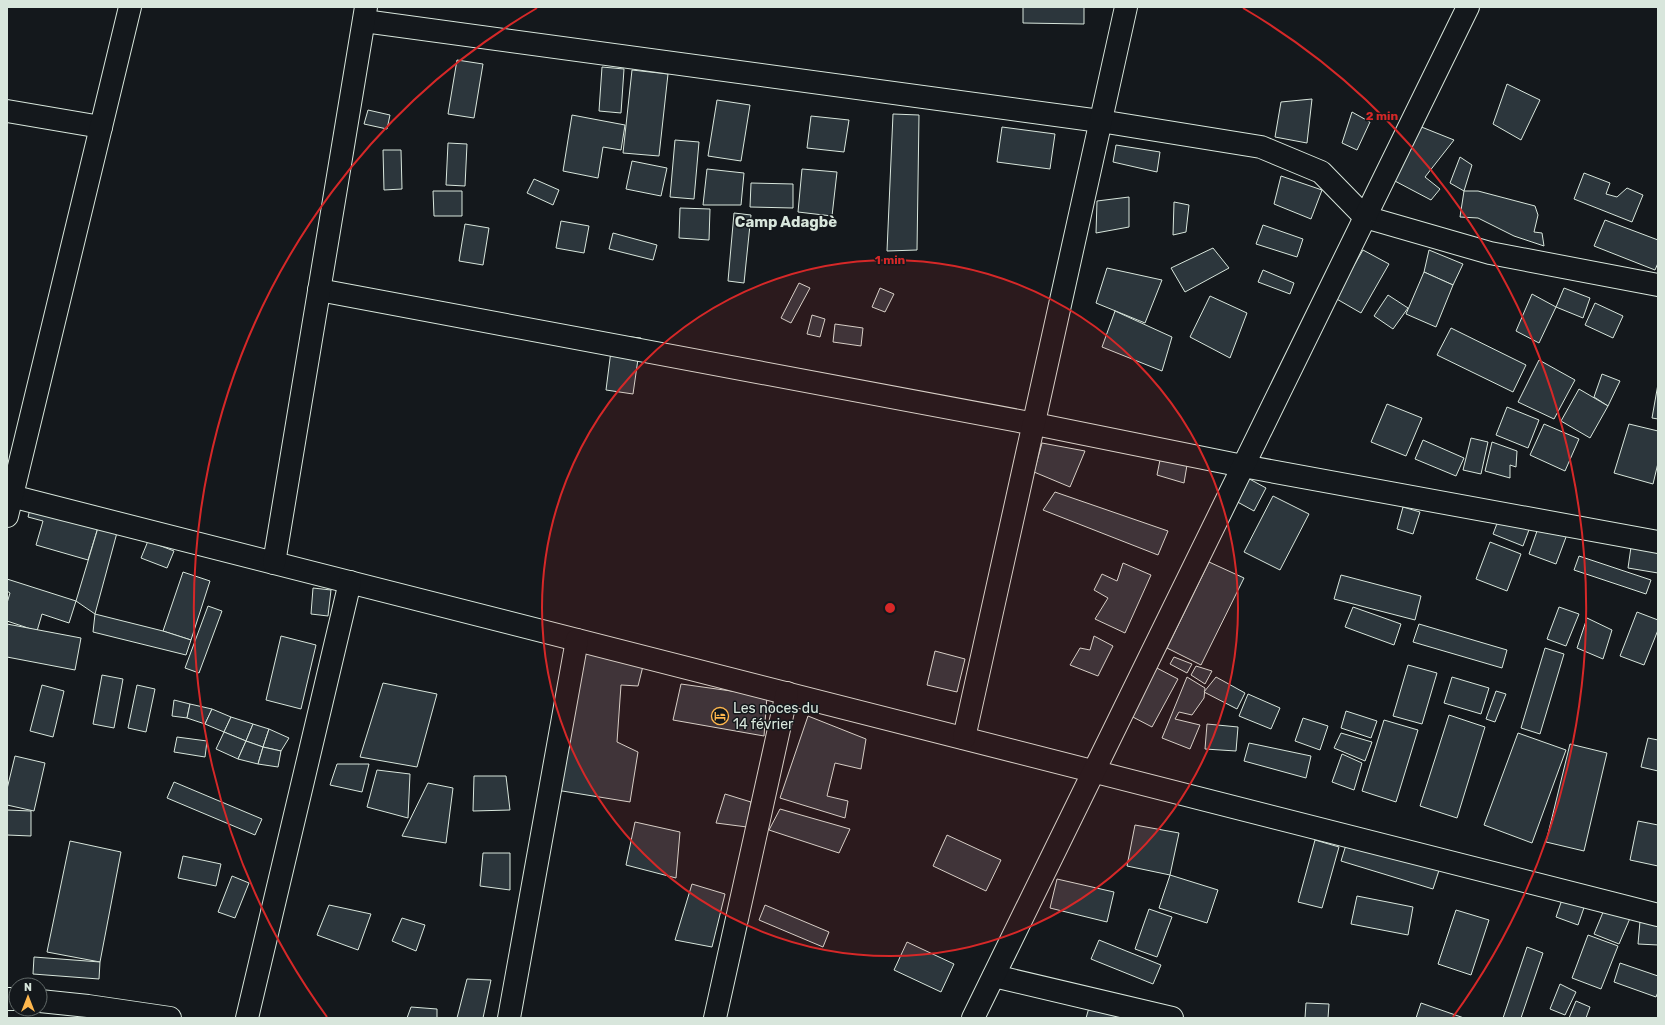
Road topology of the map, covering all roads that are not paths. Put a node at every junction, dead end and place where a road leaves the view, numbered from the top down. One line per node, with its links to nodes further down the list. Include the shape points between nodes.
1 (130, 7): 7 (street)
2 (1126, 7): 6 (street)
3 (1468, 7): 8 (street)
4 (365, 14): 6 (street); 10 (street)
5 (7, 111): 7 (street)
6 (1100, 121): 8 (street, via 1261,147 1322,172); 11 (street)
7 (101, 127): 13 (street)
8 (1366, 217): 9 (street, via 1490,253); 12 (street)
9 (1658, 285)
10 (319, 290): 11 (street); 15 (street)
11 (1035, 424): 12 (street); 19 (street)
12 (1243, 466): 14 (street); 20 (street)
13 (8, 502): 15 (street)
14 (1658, 542)
15 (274, 563): 16 (street)
16 (350, 582): 17 (street); 25 (street)
17 (577, 640): 18 (street); 26 (street)
18 (787, 693): 19 (street); 27 (street)
19 (964, 738): 20 (street)
20 (1094, 772): 21 (street); 22 (street)
21 (1658, 915)
22 (994, 976): 28 (street); 29 (street)
23 (48, 1002): 24 (street)
24 (170, 1018)
25 (247, 1018)
26 (509, 1018)
27 (715, 1018)
28 (973, 1018)
29 (1172, 1018)

